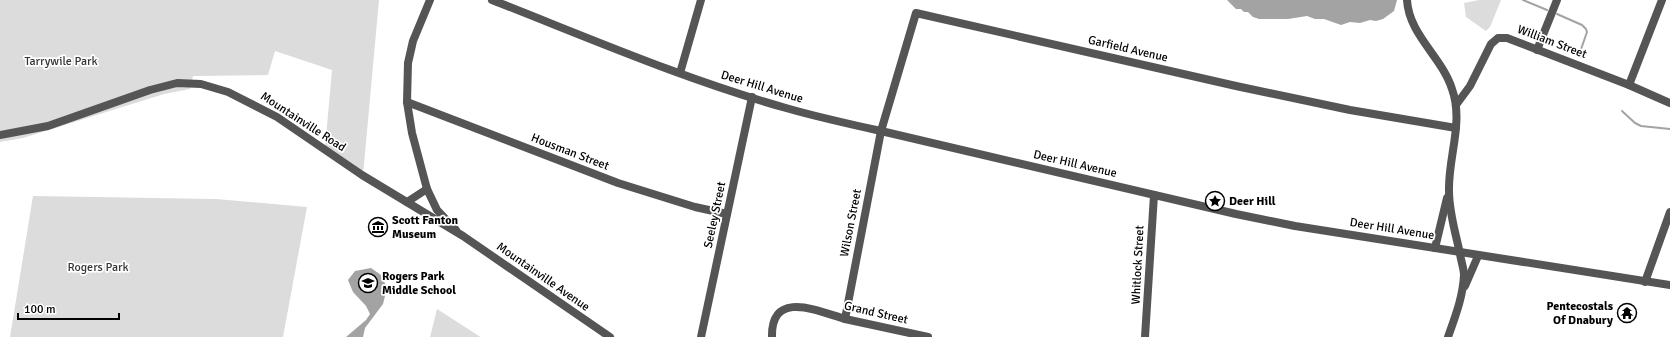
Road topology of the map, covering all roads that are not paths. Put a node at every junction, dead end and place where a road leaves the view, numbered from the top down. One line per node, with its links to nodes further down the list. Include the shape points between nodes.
1 (430, 0): 11 (street, via 413,41 408,63)
2 (492, 0): 8 (street, Deer Hill Avenue)
3 (701, 0): 8 (street)
4 (1407, 0): 13 (street, via 1412,21 1447,76)
5 (1557, 0): 7 (street)
6 (1662, 0): 9 (street)
7 (1537, 50): 9 (street, William Street); 13 (street, William Street, via 1507,38 1498,38 1491,44 1470,86)
8 (680, 73): 10 (street, Deer Hill Avenue)
9 (1629, 85): 12 (street, William Street)
10 (752, 97): 15 (street, Deer Hill Avenue); 22 (street, Seeley Street)
11 (407, 102): 17 (street, via 412,133); 22 (street, Housman Street, via 618,183 695,207)
12 (1670, 103)
13 (1456, 105): 14 (street)
14 (1456, 128): 15 (street, Garfield Avenue, via 1350,110 1236,86 916,13); 18 (street)
15 (881, 131): 19 (street, Deer Hill Avenue); 30 (street, Wilson Street)
16 (0, 135): 20 (street, Mountainville Road, via 48,126 177,83 201,84 228,92 277,117 362,176)
17 (427, 189): 20 (street); 23 (street, via 437,210)
18 (1449, 192): 24 (street); 25 (street)
19 (1154, 195): 24 (street, Deer Hill Avenue, via 1295,226); 35 (street, Whitlock Street)
20 (408, 202): 23 (street, Mountainville Road)
21 (1670, 212): 27 (street)
22 (727, 214): 32 (street, Seeley Street)
23 (463, 236): 31 (street, Mountainville Avenue)
24 (1435, 248): 25 (street, Deer Hill Avenue)
25 (1459, 252): 26 (street, Deer Hill Avenue); 29 (street, via 1464,273)
26 (1478, 256): 27 (street, Deer Hill Avenue); 29 (street)
27 (1645, 282): 28 (street, Deer Hill Avenue)
28 (1670, 286)
29 (1461, 296): 36 (street)
30 (845, 319): 33 (street, Grand Street, via 801,307 788,307 779,312 774,320); 34 (street, Grand Street)
31 (610, 337)
32 (701, 337)
33 (772, 337)
34 (928, 337)
35 (1145, 337)
36 (1448, 337)

